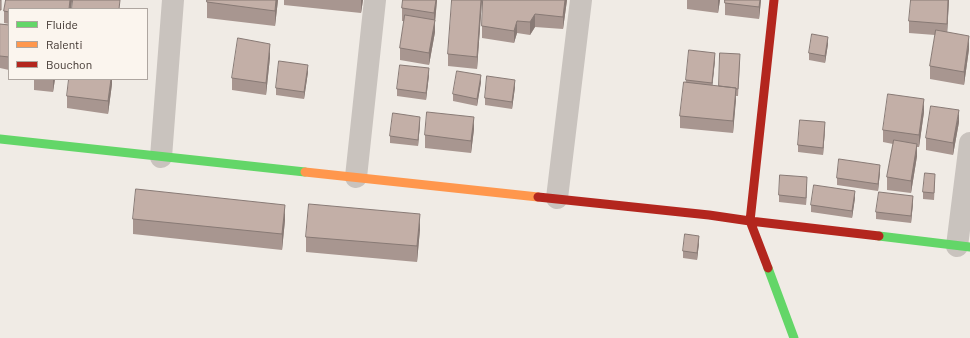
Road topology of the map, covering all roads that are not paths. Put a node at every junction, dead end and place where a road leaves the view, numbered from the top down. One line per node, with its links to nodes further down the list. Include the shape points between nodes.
1 (173, 0): 7 (street)
2 (375, 0): 8 (street)
3 (581, 0): 9 (street)
4 (774, 0): 10 (street)
5 (0, 139): 7 (street)
6 (970, 143): 11 (street)
7 (160, 157): 8 (street)
8 (356, 177): 9 (street)
9 (557, 198): 10 (street)
10 (750, 221): 11 (street); 12 (street)
11 (964, 246)
12 (794, 338)

